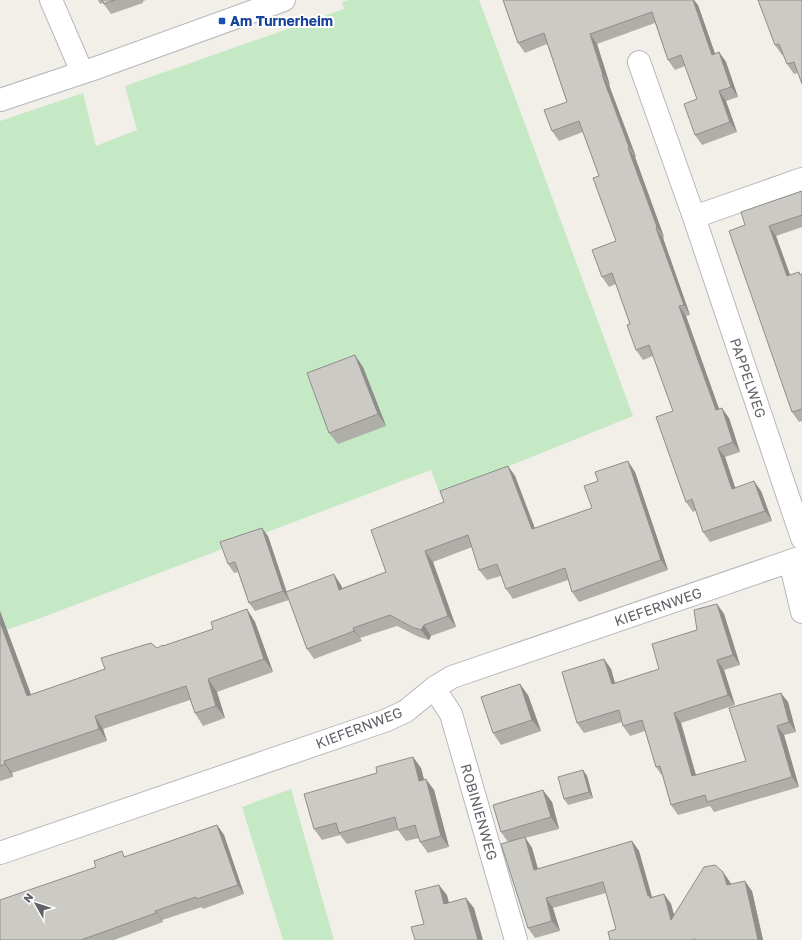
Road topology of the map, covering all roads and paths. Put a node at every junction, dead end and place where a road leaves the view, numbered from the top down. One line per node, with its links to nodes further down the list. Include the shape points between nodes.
1 (51, 0): 4 (street)
2 (284, 0): 4 (street)
3 (639, 62): 7 (street, PAPPELWEG)
4 (82, 72): 5 (street)
5 (0, 100)
6 (802, 180): 7 (street)
7 (694, 217): 8 (street, PAPPELWEG)
8 (802, 538)
9 (796, 559): 10 (street); 11 (street, KIEFERNWEG, via 452,677)
10 (802, 612)
11 (434, 688): 12 (street, KIEFERNWEG, via 406,711 387,720); 13 (street, ROBINIENWEG, via 451,714)
12 (0, 853)
13 (516, 940)

